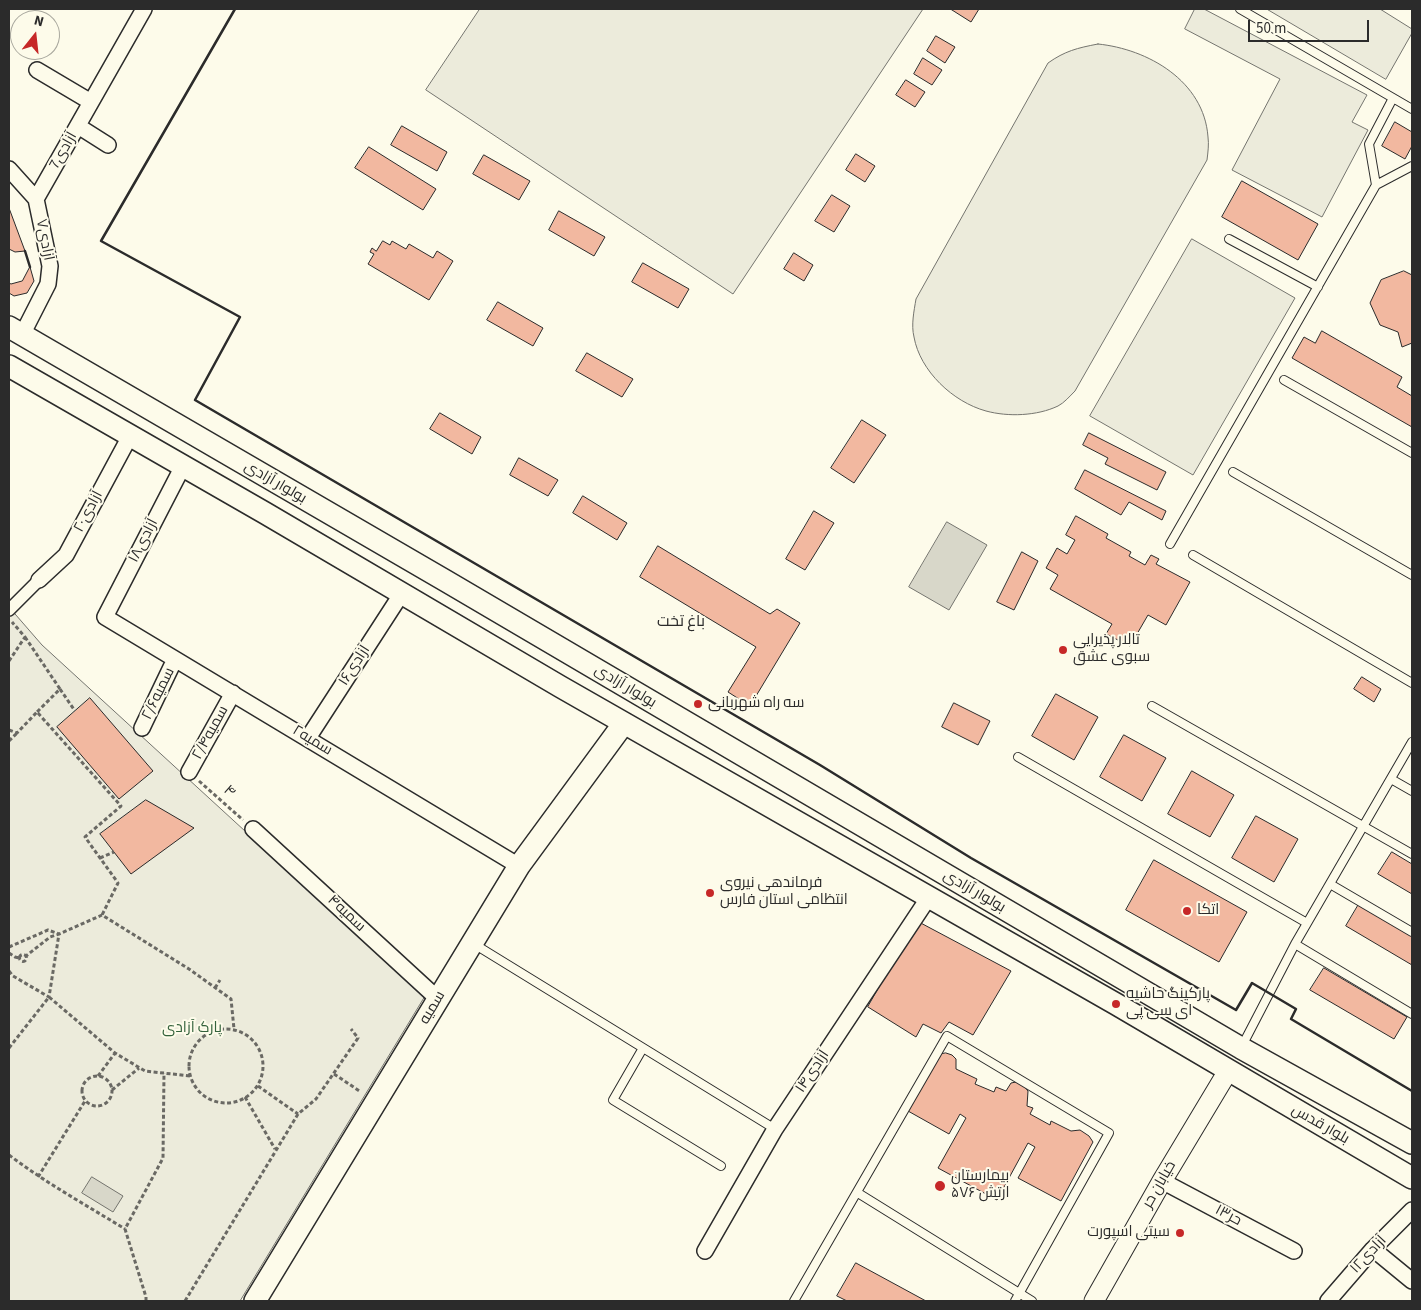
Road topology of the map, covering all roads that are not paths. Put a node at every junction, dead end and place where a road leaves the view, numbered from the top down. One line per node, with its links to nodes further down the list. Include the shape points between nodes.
1 (144, 9): 5 (street, 7آزادی)
2 (1240, 9): 4 (lane)
3 (37, 70): 5 (street)
4 (1393, 98): 6 (lane); 11 (lane, via 1370,144)
5 (91, 102): 7 (street, 7آزادی)
6 (1412, 109)
7 (78, 126): 8 (street); 12 (street, 7آزادی)
8 (108, 145)
9 (1412, 166): 11 (lane)
10 (9, 169): 12 (street)
11 (1376, 185): 14 (lane)
12 (36, 199): 15 (street, آزادی۷, via 50,266 48,284)
13 (1229, 238): 14 (lane)
14 (1318, 287): 22 (lane)
15 (15, 331): 26 (main road, بولوار آزادی)
16 (9, 366): 18 (main road, بولوار آزادی)
17 (1284, 380): 19 (lane)
18 (130, 436): 20 (main road, بولوار آزادی); 25 (street, آزادی۲۰, via 66,555)
19 (1412, 453)
20 (183, 466): 27 (main road, بولوار آزادی); 30 (street, آزادی۱۸)
21 (1232, 472): 24 (lane)
22 (1170, 544)
23 (1193, 555): 32 (lane)
24 (1412, 575)
25 (39, 580): 29 (street)
26 (446, 581): 28 (main road); 56 (main road, بولوار آزادی)
27 (402, 593): 28 (main road, بولوار آزادی); 37 (street, آزادی۱۶)
28 (429, 609): 35 (main road, بولوار آزادی)
29 (9, 610)
30 (105, 617): 31 (street, ۲سمیه)
31 (176, 659): 33 (street, ۲سمیه); 36 (street, سمیه۲/۶)
32 (1412, 683)
33 (233, 693): 37 (street, ۲سمیه); 40 (street, سمیه۲/۴)
34 (1152, 706): 43 (lane)
35 (624, 723): 46 (main road, سمیه); 48 (main road, بولوار آزادی)
36 (142, 728)
37 (308, 738): 46 (street, ۲سمیه)
38 (1412, 742): 41 (lane)
39 (1018, 757): 49 (lane)
40 (190, 772)
41 (1391, 779): 42 (lane); 43 (lane)
42 (1412, 791)
43 (1364, 825): 45 (lane); 47 (lane)
44 (253, 829): 53 (street, سمیه۴)
45 (1412, 854)
46 (519, 866): 51 (main road, سمیه)
47 (1330, 884): 49 (lane); 50 (lane)
48 (929, 897): 57 (main road, بولوار آزادی); 58 (street, آزادی۱۴)
49 (1307, 923): 52 (lane)
50 (1412, 932)
51 (472, 943): 53 (main road, سمیه); 55 (lane)
52 (1295, 944): 54 (lane); 56 (lane)
53 (438, 999): 70 (main road, سمیه)
54 (1412, 1014)
55 (643, 1048): 58 (lane); 60 (lane, via 613,1100)
56 (1241, 1048): 57 (main road); 59 (main road, بلوار قدس)
57 (1228, 1071): 61 (main road, بلوار قدس); 62 (street, خیابان حر)
58 (775, 1129): 66 (street, آزادی۱۴)
59 (1412, 1143)
60 (721, 1166)
61 (1412, 1178)
62 (1162, 1181): 67 (street, حر۱۳); 74 (street, خیابان حر)
63 (858, 1192): 69 (lane); 69 (lane, via 947,1036 1109,1132); 71 (lane)
64 (1412, 1210): 65 (street, آزادی۱۲)
65 (1373, 1249): 68 (street); 75 (street, آزادی۱۲)
66 (705, 1251)
67 (1294, 1251)
68 (1412, 1282)
69 (1020, 1293): 72 (lane); 73 (lane)
70 (255, 1301)
71 (794, 1301)
72 (1015, 1301)
73 (1032, 1301)
74 (1094, 1301)
75 (1328, 1301)

